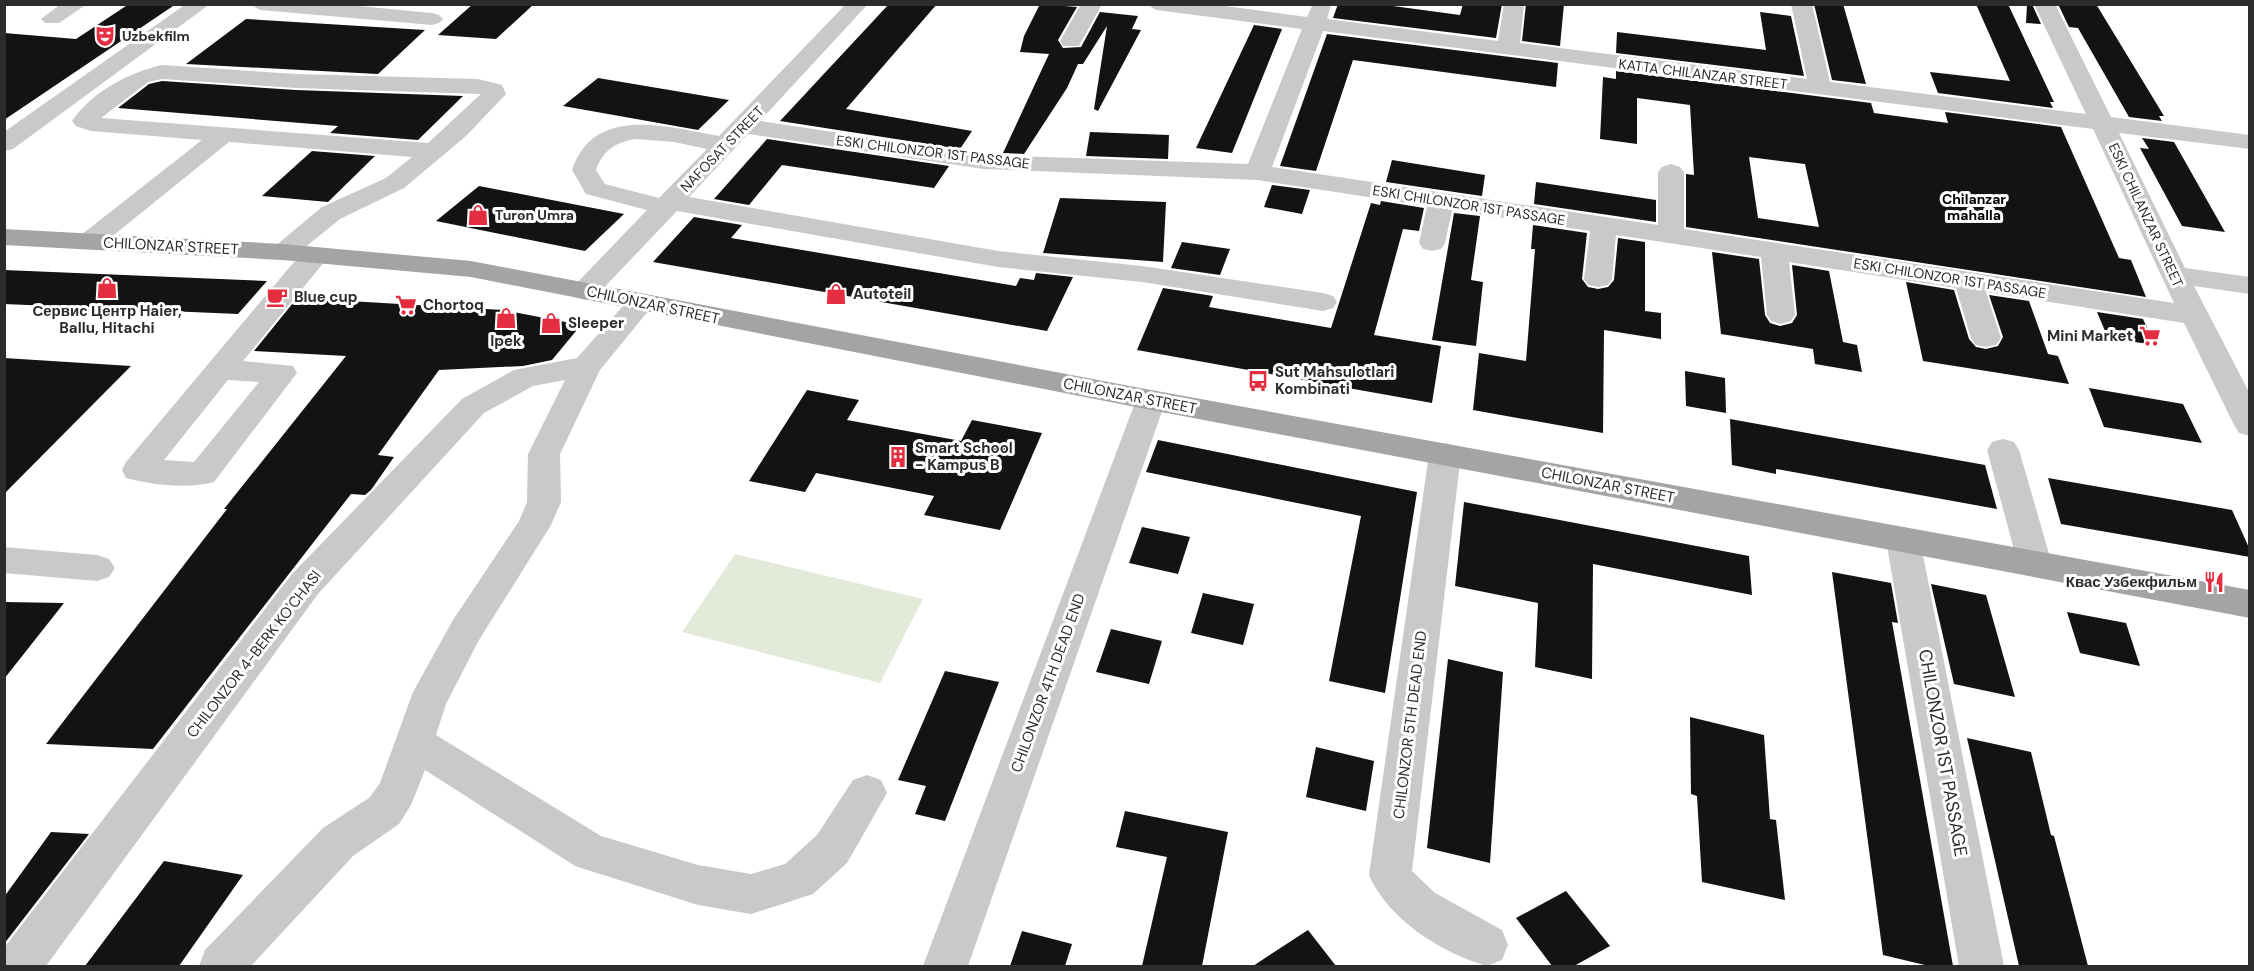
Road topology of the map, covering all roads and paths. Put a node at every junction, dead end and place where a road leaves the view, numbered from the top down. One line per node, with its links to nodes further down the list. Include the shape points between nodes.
1 (77, 4): 11 (street)
2 (200, 4): 20 (street)
3 (260, 4): 12 (street)
4 (1092, 4): 13 (street)
5 (1156, 4): 10 (street, KATTA CHILANZAR STREET)
6 (1514, 4): 14 (street)
7 (1801, 4): 15 (street)
8 (2044, 4): 16 (street, ESKI CHILANZAR STREET)
9 (848, 6): 17 (street, NAFOSAT STREET)
10 (1319, 15): 14 (street, KATTA CHILANZAR STREET); 23 (street)
11 (52, 19)
12 (432, 19)
13 (1071, 41)
14 (1509, 49): 15 (street, KATTA CHILANZAR STREET)
15 (1820, 88): 16 (street, KATTA CHILANZAR STREET)
16 (2104, 124): 19 (street, KATTA CHILANZAR STREET); 35 (street, ESKI CHILANZAR STREET)
17 (744, 126): 21 (street, NAFOSAT STREET); 23 (street, ESKI CHILONZOR 1ST PASSAGE, via 984,162)
18 (223, 135): 22 (street); 22 (street, via 84,121 102,103 140,77 162,72 296,81 478,86 494,90); 30 (street)
19 (2250, 142)
20 (4, 144)
21 (726, 145): 26 (street, NAFOSAT STREET); 26 (street, via 632,130 610,136 590,153 584,170 595,189)
22 (435, 151): 33 (street, via 394,183 331,213)
23 (1257, 172): 25 (street, ESKI CHILONZOR 1ST PASSAGE)
24 (1671, 172): 28 (street)
25 (1442, 201): 27 (street, ESKI CHILONZOR 1ST PASSAGE); 31 (street)
26 (669, 204): 39 (street, NAFOSAT STREET); 40 (street, via 998,259 1142,274)
27 (1604, 225): 28 (street, ESKI CHILONZOR 1ST PASSAGE); 36 (street)
28 (1671, 236): 32 (street, ESKI CHILONZOR 1ST PASSAGE)
29 (4, 237): 30 (main road, CHILONZAR STREET)
30 (90, 241): 33 (main road, CHILONZAR STREET)
31 (1432, 243)
32 (1774, 251): 37 (street, ESKI CHILONZOR 1ST PASSAGE); 42 (street)
33 (282, 252): 34 (main road, CHILONZAR STREET)
34 (316, 255): 39 (main road, CHILONZAR STREET, via 471,269); 46 (street)
35 (2173, 275): 38 (street); 43 (street, ESKI CHILANZAR STREET)
36 (1598, 279)
37 (1968, 280): 43 (street, ESKI CHILONZOR 1ST PASSAGE); 44 (street)
38 (2250, 286)
39 (585, 291): 41 (main road, CHILONZAR STREET)
40 (1323, 302)
41 (640, 304): 45 (street); 47 (main road, CHILONZAR STREET)
42 (1781, 315)
43 (2192, 315): 48 (street, ESKI CHILANZAR STREET)
44 (1986, 338)
45 (587, 366): 56 (street, via 544,454 544,502 534,525 466,630 427,703); 59 (street, CHILONZOR 4-BERK KO'CHASI, via 525,377 473,406 305,584)
46 (220, 370)
47 (1151, 400): 50 (main road, CHILONZAR STREET); 61 (street, CHILONZOR 4TH DEAD END)
48 (2250, 425)
49 (2003, 450): 53 (street)
50 (1445, 454): 51 (main road, CHILONZAR STREET); 58 (street, CHILONZOR 5TH DEAD END, via 1390,875 1399,892 1412,903)
51 (1903, 540): 53 (main road, CHILONZAR STREET); 62 (street, CHILONZOR 1ST PASSAGE)
52 (4, 560): 54 (street)
53 (2035, 564): 55 (main road, CHILONZAR STREET)
54 (97, 568)
55 (2250, 604)
56 (415, 743): 57 (street, via 590,852 698,885 751,894 798,880 832,849); 60 (street, via 397,792 384,811 338,842)
57 (867, 793)
58 (1486, 945)
59 (19, 966)
60 (221, 966)
61 (945, 966)
62 (1982, 966)

